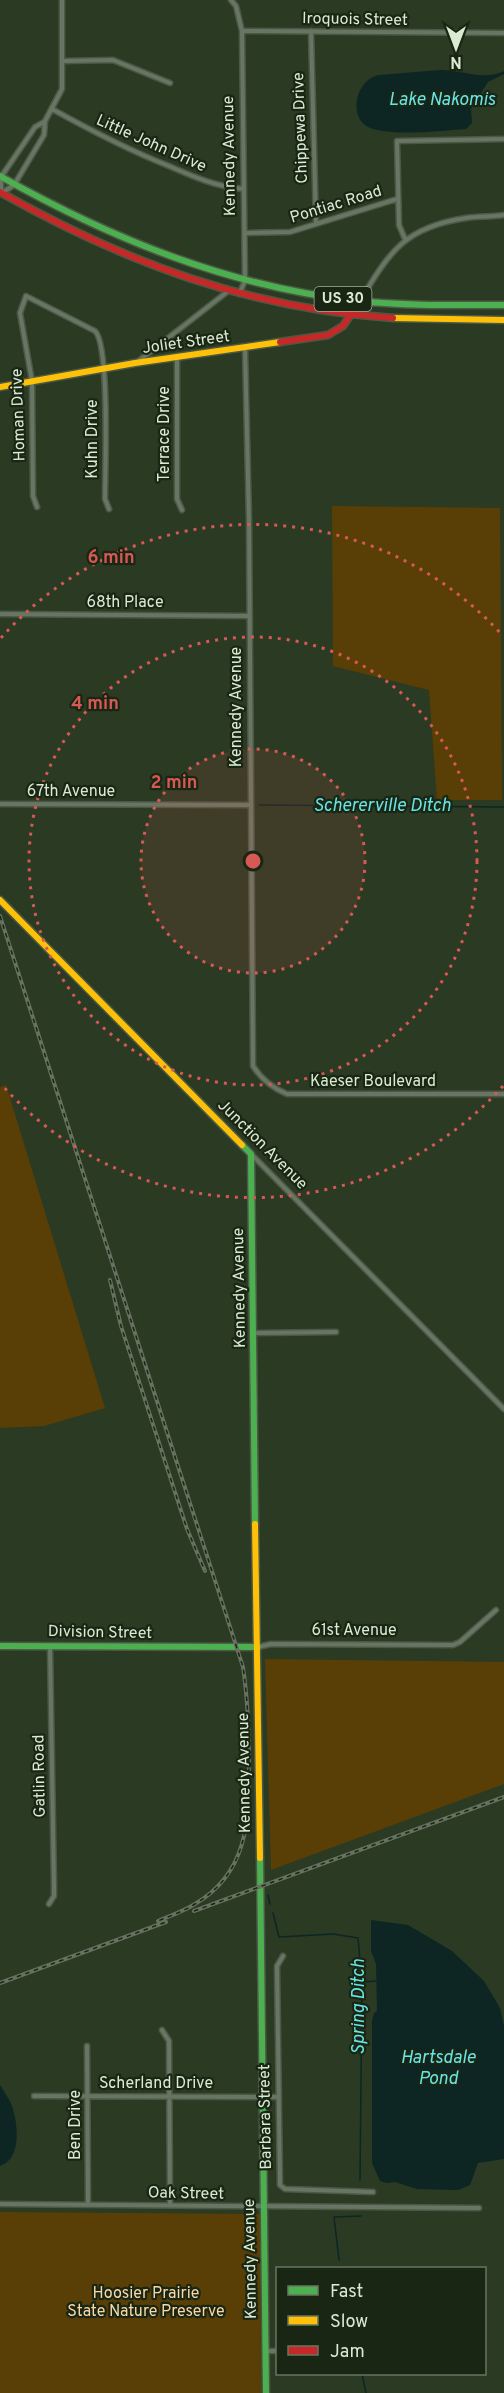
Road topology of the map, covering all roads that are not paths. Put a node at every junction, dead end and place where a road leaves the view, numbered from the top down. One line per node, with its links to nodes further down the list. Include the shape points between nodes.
1 (62, 0): 6 (street)
2 (231, 0): 3 (street, Kennedy Avenue)
3 (242, 31): 4 (street, Iroquois Street); 13 (street, Kennedy Avenue)
4 (311, 31): 5 (street, Iroquois Street); 17 (street, Chippewa Drive)
5 (504, 33)
6 (63, 61): 7 (street, via 113,60); 8 (street, via 62,89)
7 (170, 83)
8 (52, 109): 9 (street); 13 (street, Little John Drive, via 160,163 226,188)
9 (45, 121): 11 (street, via 35,127); 12 (street, via 44,135)
10 (504, 139): 15 (street, via 397,141)
11 (1, 177): 12 (street, US 30); 14 (street)
12 (14, 185): 14 (street); 20 (street, US 30, via 128,243)
13 (244, 189): 18 (street, Kennedy Avenue)
14 (1, 193): 21 (street, US 30, via 100,246)
15 (397, 199): 17 (street, Pontiac Road); 19 (street, via 399,225)
16 (504, 215): 19 (street, via 453,220)
17 (316, 224): 18 (street, Pontiac Road, via 284,233)
18 (245, 232): 20 (street, Kennedy Avenue)
19 (405, 240): 23 (street, via 382,264)
20 (245, 281): 22 (street, Kennedy Avenue); 23 (street, US 30)
21 (227, 291): 22 (street, US 30); 29 (street)
22 (239, 294): 25 (street, US 30)
23 (360, 301): 24 (street, US 30); 25 (street, Joliet Street)
24 (504, 305)
25 (351, 315): 26 (street, US 30); 27 (street, Joliet Street, via 340,329 328,335)
26 (504, 320)
27 (245, 348): 28 (street, Joliet Street); 37 (street, Kennedy Avenue)
28 (177, 357): 29 (street, Joliet Street); 35 (street, Terrace Drive, via 177,499)
29 (135, 363): 30 (street, Joliet Street)
30 (105, 369): 31 (street, Joliet Street); 31 (street, Homan Drive, via 100,335 95,330 26,296 20,313); 34 (street, Kuhn Drive, via 105,499)
31 (32, 381): 32 (street, Joliet Street); 33 (street, Homan Drive, via 33,496)
32 (0, 387)
33 (37, 507)
34 (110, 509)
35 (182, 510)
36 (0, 614): 37 (street, 68th Place)
37 (250, 616): 39 (street, Kennedy Avenue)
38 (0, 804): 39 (street, 67th Avenue)
39 (251, 805): 41 (street, Kennedy Avenue)
40 (0, 900): 43 (street, Junction Avenue)
41 (253, 1066): 42 (street, Kaeser Boulevard, via 275,1090 287,1094)
42 (504, 1094)
43 (251, 1154): 45 (street, Kennedy Avenue); 46 (street, Junction Avenue)
44 (336, 1332): 45 (street)
45 (255, 1333): 50 (street, Kennedy Avenue)
46 (504, 1409)
47 (496, 1610): 50 (street, 61st Avenue, via 453,1645)
48 (0, 1646): 49 (street, Division Street)
49 (50, 1646): 51 (street, Division Street); 52 (street, Gatlin Road, via 54,1896)
50 (258, 1647): 51 (street, 61st Avenue); 59 (street, Kennedy Avenue)
51 (199, 1648)
52 (49, 1904)
53 (283, 1956): 60 (street, Barbara Street, via 277,1966)
54 (162, 2030): 58 (street, via 169,2041)
55 (87, 2046): 57 (street, Ben Drive)
56 (34, 2096): 57 (street, Scherland Drive)
57 (88, 2096): 58 (street, Scherland Drive); 63 (street, Ben Drive)
58 (169, 2097): 59 (street, Scherland Drive); 64 (street)
59 (262, 2097): 60 (street, Scherland Drive); 65 (street, Kennedy Avenue)
60 (278, 2097): 61 (street, Barbara Street, via 280,2185 285,2189)
61 (374, 2192)
62 (0, 2204): 63 (street, Oak Street)
63 (88, 2204): 64 (street, Oak Street)
64 (170, 2205): 65 (street, Oak Street)
65 (263, 2207): 66 (street, Oak Street); 67 (street, Kennedy Avenue)
66 (479, 2208)
67 (266, 2351): 68 (street); 69 (street, Kennedy Avenue)
68 (276, 2351)
69 (266, 2393)

